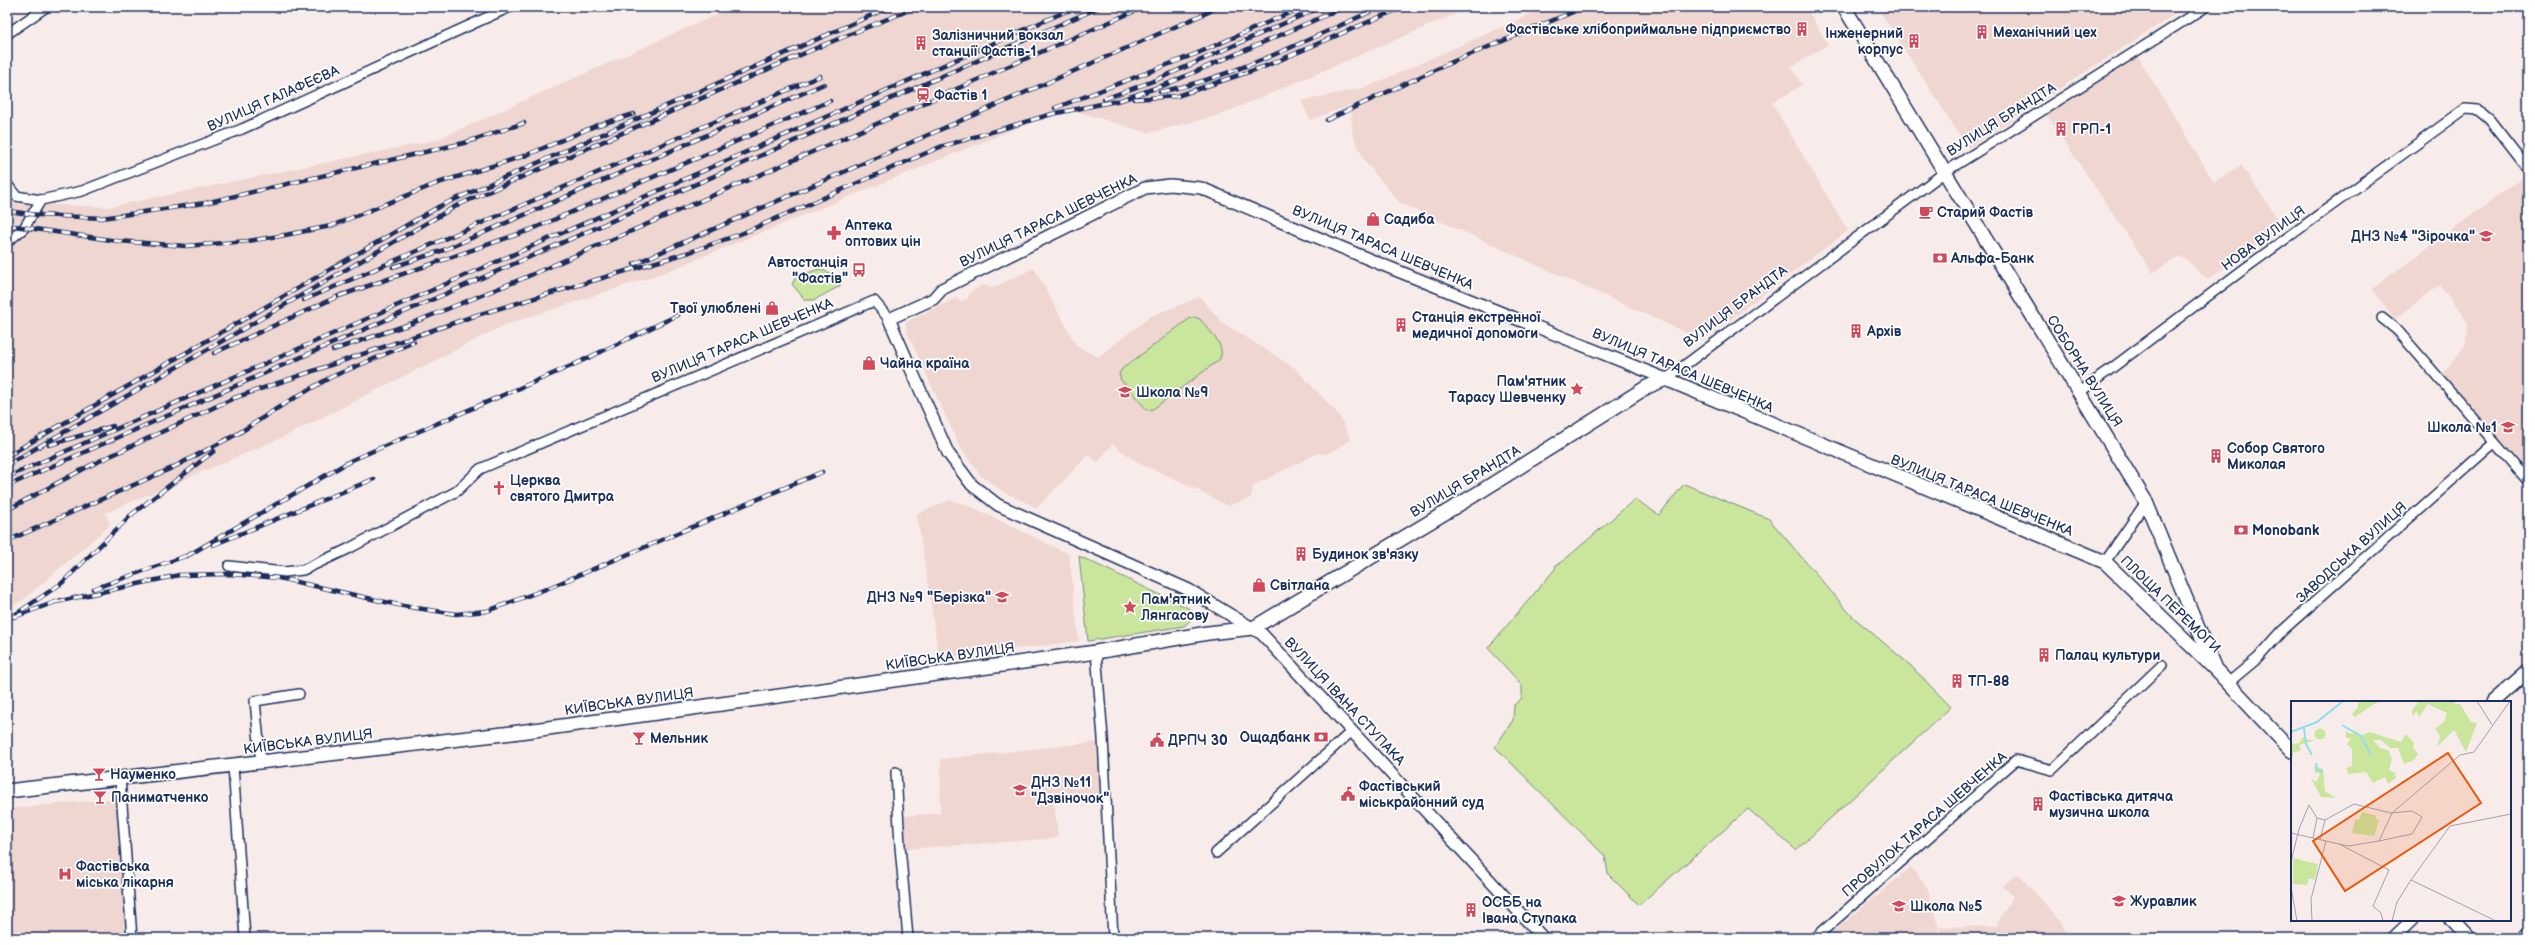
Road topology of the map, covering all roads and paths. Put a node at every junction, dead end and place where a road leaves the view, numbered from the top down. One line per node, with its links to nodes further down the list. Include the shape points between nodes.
1 (46, 7): 5 (street)
2 (510, 7): 9 (street, ВУЛИЦЯ ГАЛАФЕЄВА, via 242,129 82,191)
3 (1844, 7): 7 (main road, СОБОРНА ВУЛИЦЯ)
4 (2206, 7): 7 (street, ВУЛИЦЯ БРАНДТА)
5 (7, 34)
6 (2528, 170): 14 (street, НОВА ВУЛИЦЯ, via 2489,119 2478,110 2465,109)
7 (1945, 172): 13 (street, ВУЛИЦЯ БРАНДТА); 14 (main road, СОБОРНА ВУЛИЦЯ)
8 (7, 184): 9 (street, via 16,196)
9 (41, 200): 10 (street, via 24,228)
10 (7, 242)
11 (2382, 318): 15 (street, via 2398,331)
12 (889, 319): 13 (street, ВУЛИЦЯ ТАРАСА ШЕВЧЕНКА, via 933,299 942,289 1145,188 1170,185 1201,188 1378,263); 19 (street, ВУЛИЦЯ ТАРАСА ШЕВЧЕНКА, via 874,301 480,469 457,491 303,570 284,572); 20 (street, ВУЛИЦЯ ІВАНА СТУПАКА, via 948,453 972,485 998,505 1189,590)
13 (1666, 379): 18 (main road, ВУЛИЦЯ ТАРАСА ШЕВЧЕНКА); 20 (main road, ВУЛИЦЯ БРАНДТА, via 1647,387 1478,493)
14 (2080, 392): 17 (main road, СОБОРНА ВУЛИЦЯ)
15 (2494, 443): 16 (street); 25 (street, ЗАВОДСЬКА ВУЛИЦЯ, via 2282,631 2258,658)
16 (2528, 481)
17 (2146, 502): 18 (street, ПЛОЩА ПЕРЕМОГИ); 23 (main road, СОБОРНА ВУЛИЦЯ)
18 (2105, 562): 23 (main road, ПЛОЩА ПЕРЕМОГИ)
19 (229, 566)
20 (1253, 628): 21 (main road, КИЇВСЬКА ВУЛИЦЯ); 28 (street, ВУЛИЦЯ ІВАНА СТУПАКА, via 1262,634)
21 (1096, 652): 30 (main road, КИЇВСЬКА ВУЛИЦЯ, via 520,732); 42 (street)
22 (2162, 665): 44 (street, ПРОВУЛОК ТАРАСА ШЕВЧЕНКА, via 2052,770 2016,760)
23 (2215, 669): 25 (main road, СОБОРНА ВУЛИЦЯ)
24 (2528, 671): 27 (main road)
25 (2228, 682): 29 (main road, СОБОРНА ВУЛИЦЯ)
26 (299, 694): 30 (street, via 255,701)
27 (2494, 701)
28 (1352, 731): 35 (street); 43 (street, ВУЛИЦЯ ІВАНА СТУПАКА)
29 (2291, 750)
30 (261, 762): 31 (main road, КИЇВСЬКА ВУЛИЦЯ)
31 (233, 766): 33 (main road, КИЇВСЬКА ВУЛИЦЯ); 40 (street)
32 (896, 772): 41 (street)
33 (120, 778): 34 (main road, КИЇВСЬКА ВУЛИЦЯ); 39 (street)
34 (7, 791)
35 (1216, 853)
36 (2411, 921): 45 (street)
37 (2453, 921): 46 (main road)
38 (2528, 931): 47 (street)
39 (132, 938)
40 (245, 938)
41 (908, 938)
42 (1114, 938)
43 (1543, 938)
44 (1814, 938)
45 (2393, 938)
46 (2468, 938)
47 (2520, 938)

